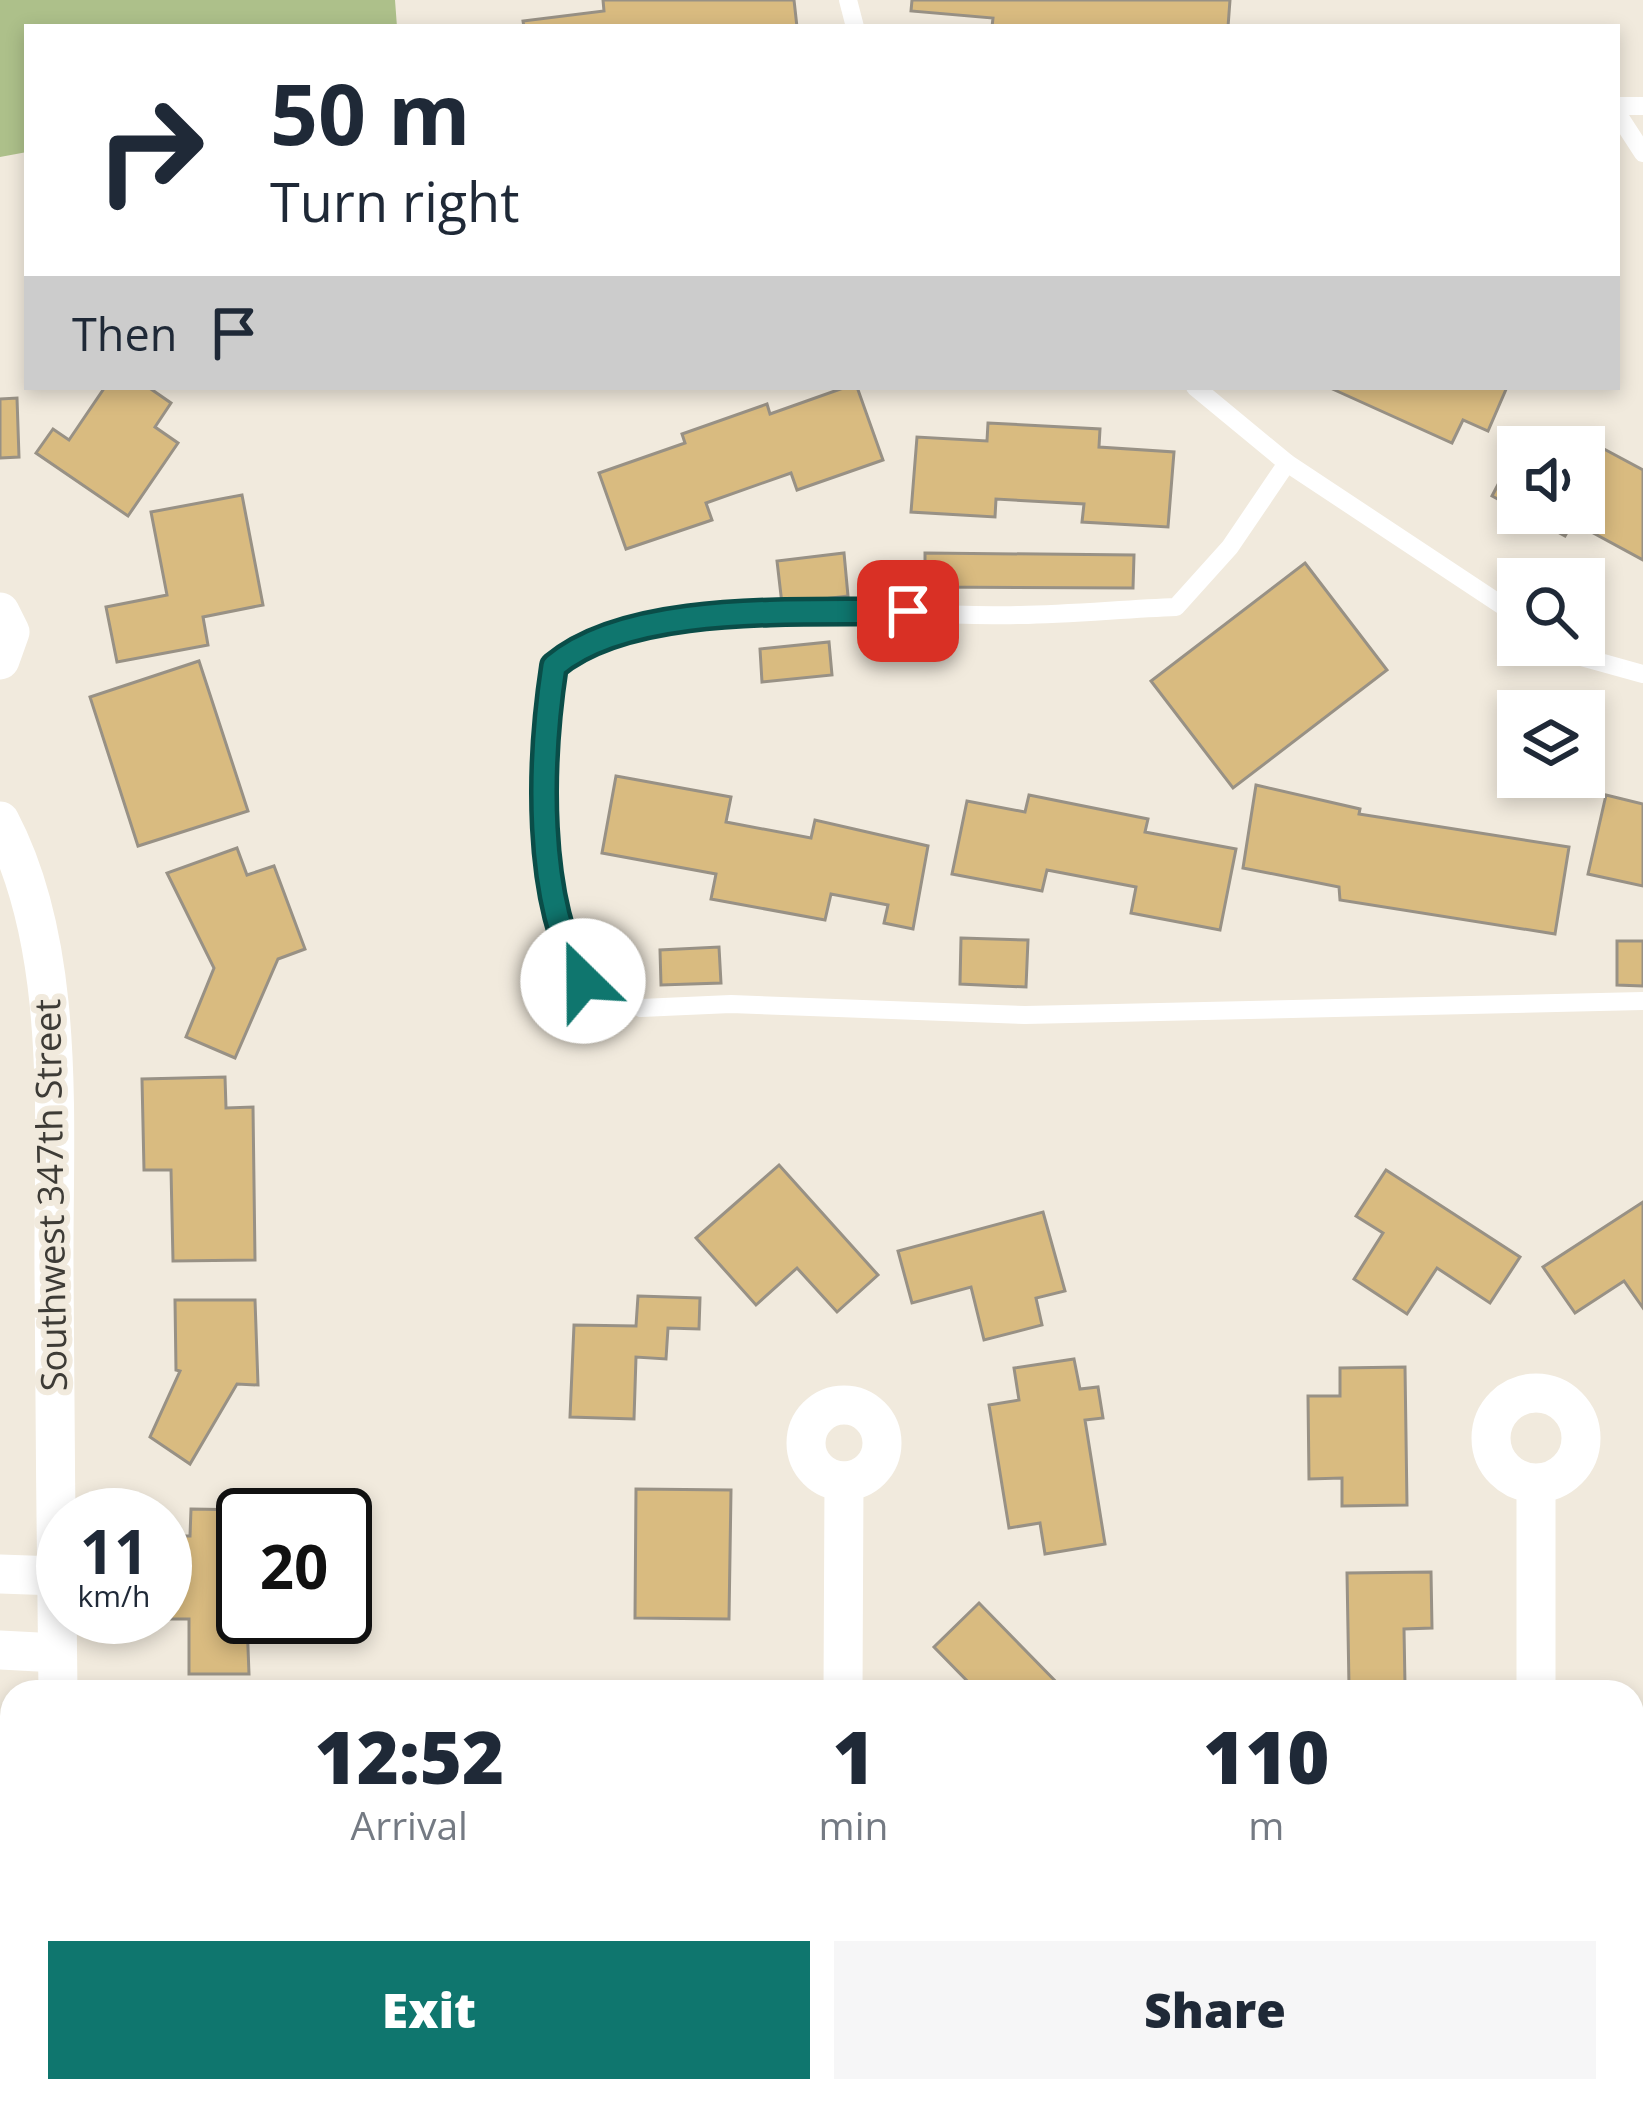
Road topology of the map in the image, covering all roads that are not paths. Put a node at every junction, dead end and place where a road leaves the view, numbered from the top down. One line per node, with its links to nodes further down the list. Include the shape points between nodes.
1 (1620, 115): 2 (lane)
2 (1643, 154)
3 (1199, 390): 4 (lane)
4 (1287, 463): 5 (lane); 11 (lane, via 1230,547 1176,607 684,617 577,647 554,666 544,734 551,883 566,953 583,981 641,1008 1025,1015)
5 (1497, 602)
6 (0, 611): 7 (street, via 10,632)
7 (0, 660)
8 (1605, 663): 9 (lane)
9 (1643, 674)
10 (0, 821): 14 (street, Southwest 347th Street, via 33,904 44,967)
11 (1643, 1001)
12 (844, 1481): 19 (street)
13 (1535, 1484): 20 (street)
14 (56, 1488)
15 (0, 1574): 16 (street)
16 (36, 1575)
17 (0, 1650): 18 (street, Southwest 347th Street)
18 (58, 1672)
19 (842, 1680)
20 (1536, 1680)

